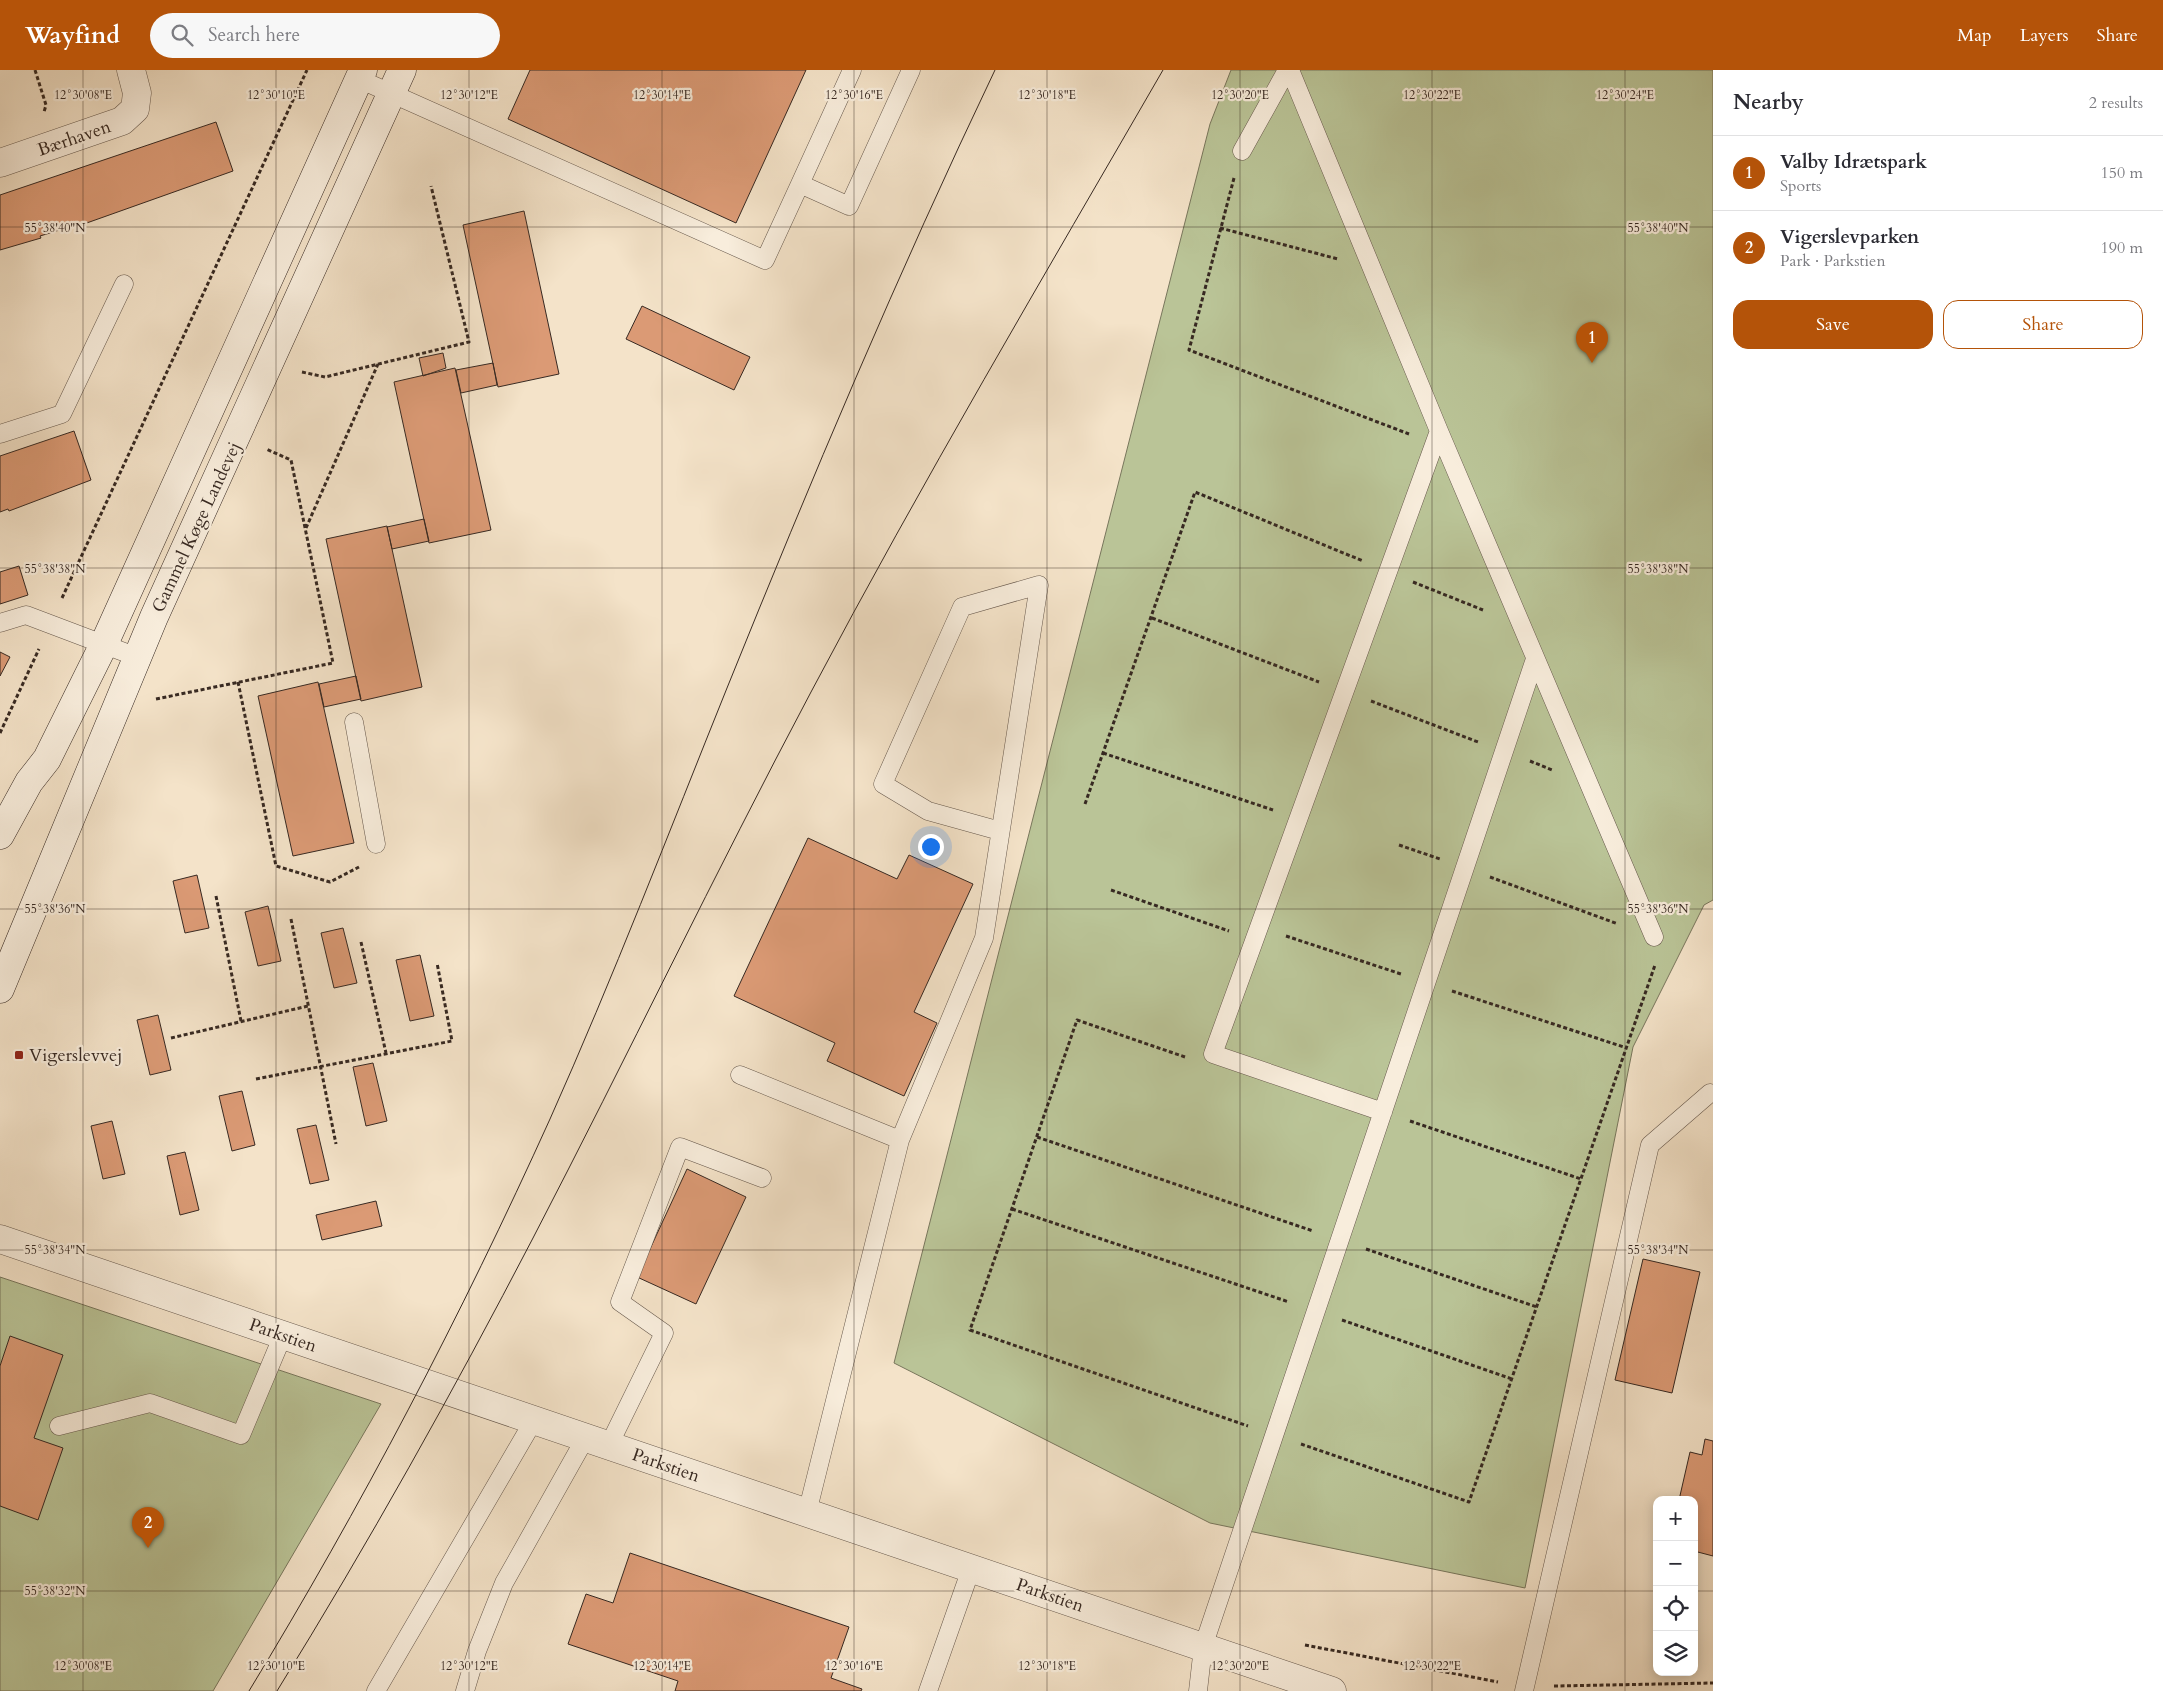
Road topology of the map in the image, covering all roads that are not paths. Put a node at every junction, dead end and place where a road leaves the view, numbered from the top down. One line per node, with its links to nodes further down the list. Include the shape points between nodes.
1 (131, 70): 8 (main road, Bærhaven, via 137,93 135,109 122,121)
2 (852, 70): 9 (lane)
3 (911, 70): 9 (lane, via 848,206)
4 (1288, 70): 7 (lane); 12 (lane, via 1371,268)
5 (361, 74): 6 (lane); 14 (main road, Gammel Køge Landevej)
6 (397, 81): 9 (lane, via 765,260); 15 (main road, Gammel Køge Landevej)
7 (1242, 151)
8 (0, 163)
9 (800, 184)
10 (124, 284): 11 (lane, via 62,414)
11 (0, 434)
12 (1436, 438): 16 (lane); 25 (lane, via 1214,1054)
13 (0, 623): 14 (lane, via 26,615)
14 (104, 644): 15 (lane); 19 (main road, Gammel Køge Landevej, via 47,759 29,782)
15 (137, 656): 22 (main road, Gammel Køge Landevej)
16 (1535, 659): 21 (lane); 25 (lane)
17 (354, 722): 20 (lane)
18 (1000, 831): 18 (lane, via 1013,752 1039,585 962,607 883,784 928,811); 26 (lane, via 984,938)
19 (0, 835)
20 (376, 844)
21 (1654, 937)
22 (0, 989)
23 (740, 1075): 26 (lane)
24 (1710, 1093): 36 (lane, via 1650,1145)
25 (1383, 1112): 35 (lane)
26 (900, 1140): 33 (lane)
27 (762, 1178): 32 (lane, via 680,1147 620,1302 664,1333)
28 (0, 1239): 29 (main road, Parkstien)
29 (283, 1335): 30 (main road, Parkstien); 31 (lane, via 241,1435 150,1403)
30 (534, 1420): 32 (main road, Parkstien); 37 (lane)
31 (59, 1426)
32 (598, 1441): 33 (main road, Parkstien); 38 (lane, via 504,1583)
33 (806, 1513): 34 (main road, Parkstien)
34 (971, 1569): 35 (main road, Parkstien); 39 (lane)
35 (1203, 1647): 40 (lane); 41 (main road, Parkstien)
36 (1524, 1689)
37 (376, 1691)
38 (465, 1691)
39 (928, 1691)
40 (1198, 1691)
41 (1332, 1691)

